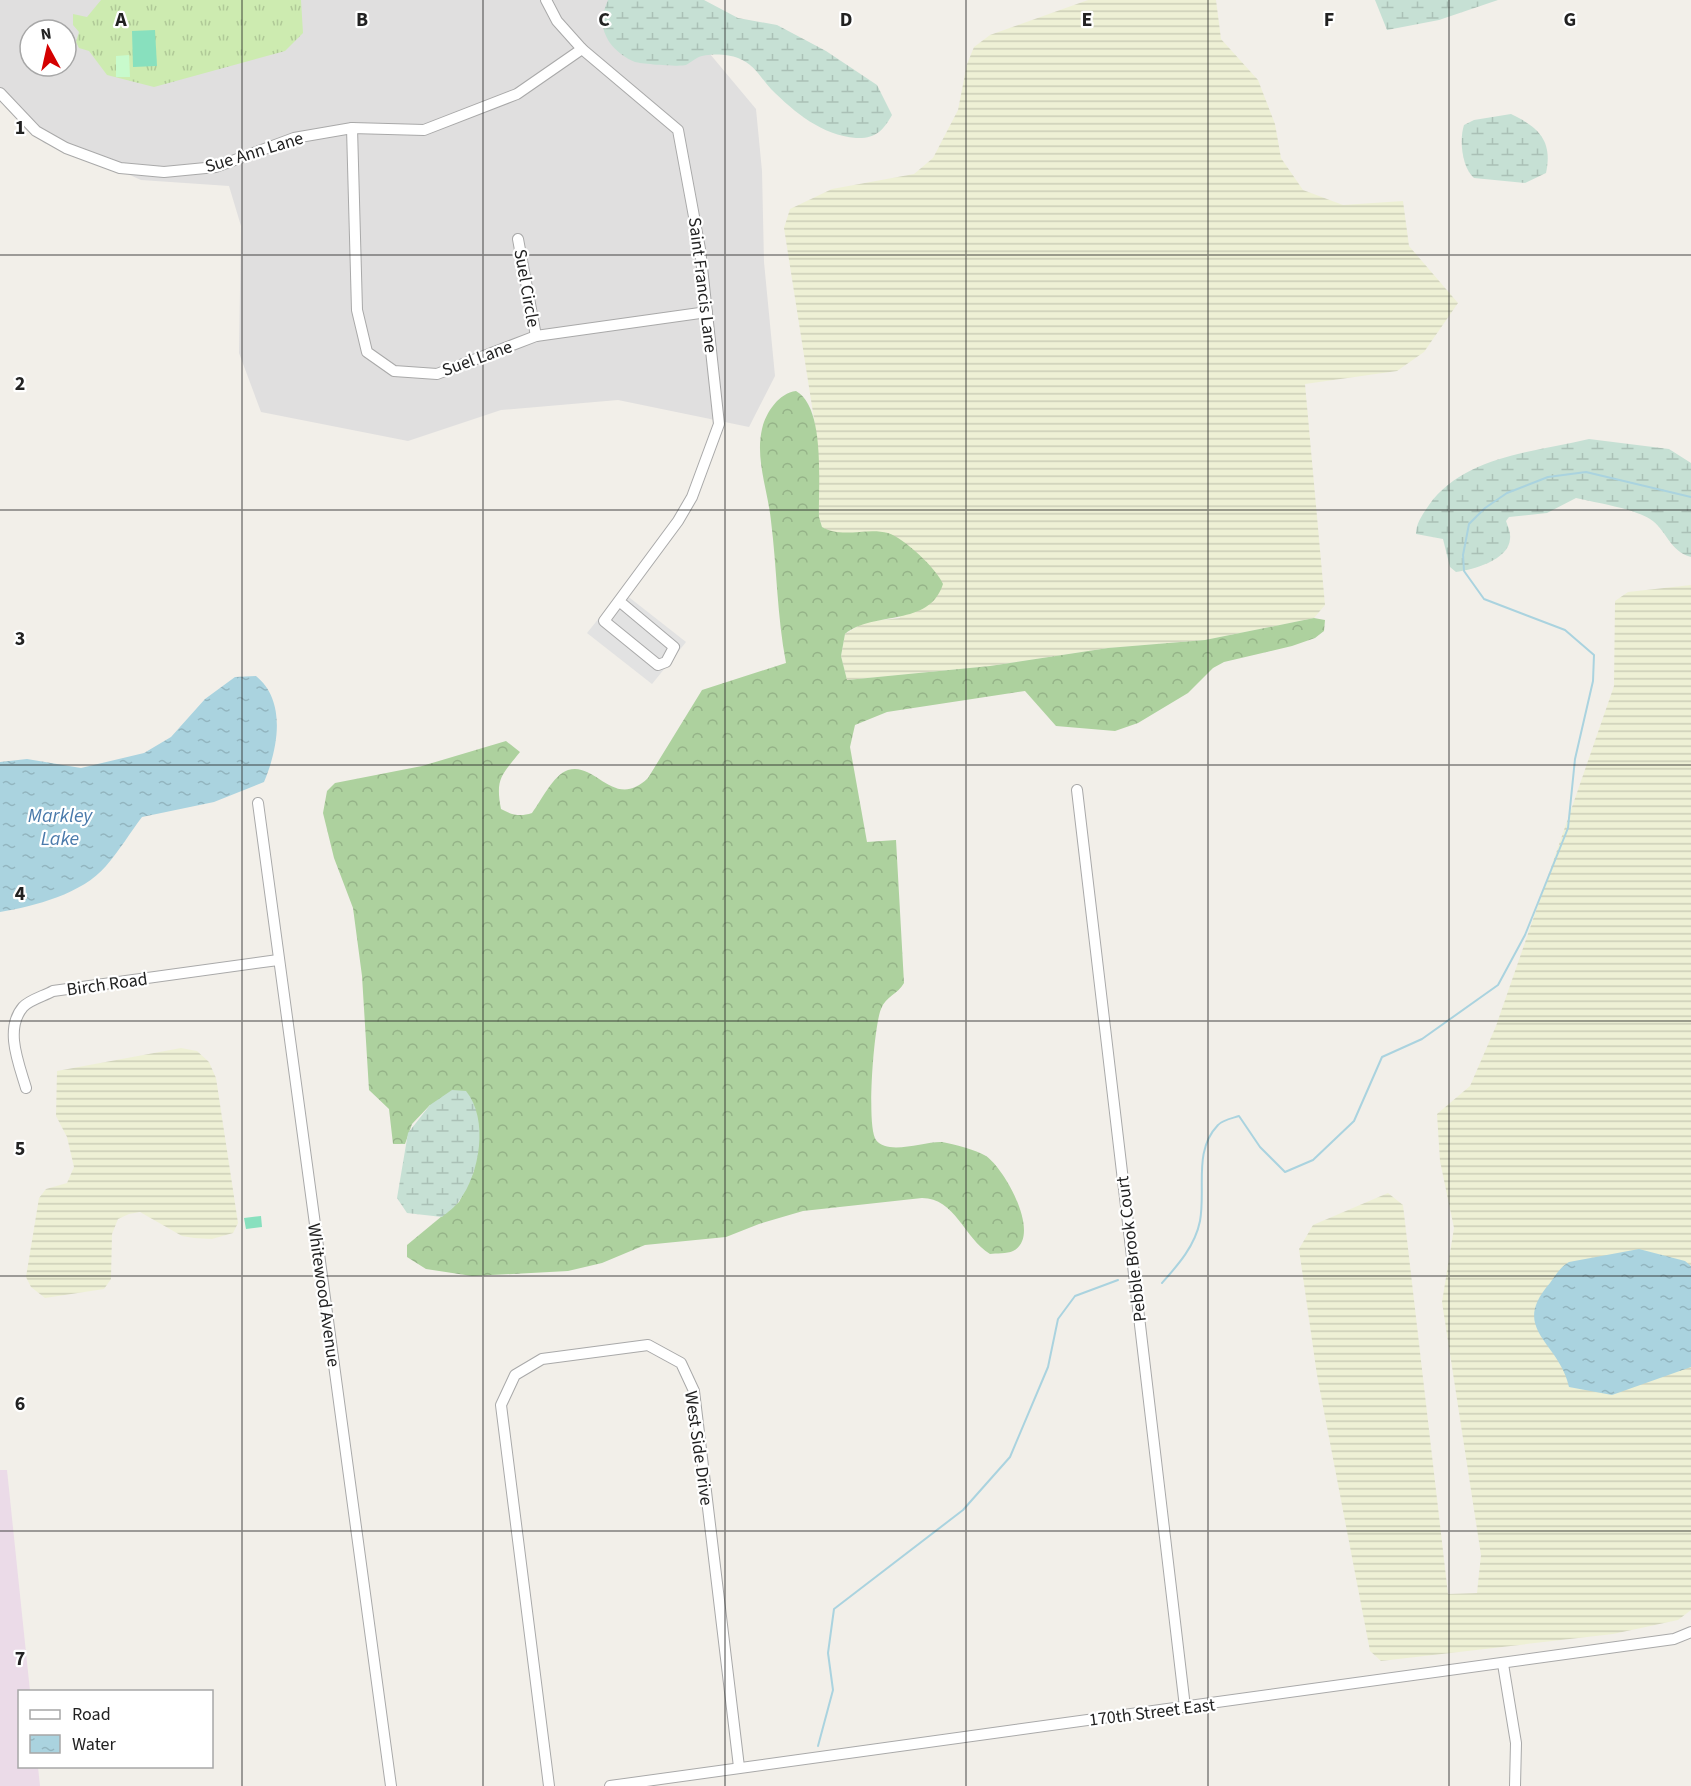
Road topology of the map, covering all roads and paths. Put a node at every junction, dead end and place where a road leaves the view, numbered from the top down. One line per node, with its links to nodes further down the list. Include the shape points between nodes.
1 (546, 0): 2 (street, Saint Francis Lane, via 557,21)
2 (582, 49): 4 (street, Sue Ann Lane, via 517,94 424,130); 6 (street, Saint Francis Lane, via 678,130 700,249)
3 (0, 93): 4 (street, Sue Ann Lane, via 36,131 66,148 120,168 164,172 216,167 294,138)
4 (352, 128): 7 (street, Suel Lane, via 357,310 367,352 394,371 437,374)
5 (518, 239): 7 (street, Suel Circle)
6 (707, 312): 7 (street, Suel Lane); 8 (street, Saint Francis Lane, via 718,424 692,497)
7 (536, 336)
8 (619, 601): 8 (street, Saint Francis Lane, via 674,647 666,663 658,665 604,621)
9 (1077, 790): 15 (street, Pebble Brook Court)
10 (258, 803): 11 (street, Whitewood Avenue)
11 (278, 960): 12 (street, Birch Road, via 53,992 24,1006 14,1025 15,1054); 17 (street, Whitewood Avenue)
12 (26, 1088)
13 (1691, 1632): 14 (street, 170th Street East, via 1674,1639)
14 (1503, 1664): 15 (street, 170th Street East); 20 (street, via 1516,1743)
15 (1185, 1707): 16 (street, 170th Street East)
16 (739, 1767): 18 (street, West Side Drive, via 694,1391 681,1363 648,1345 542,1359 515,1375 501,1405); 19 (street, 170th Street East)
17 (391, 1786)
18 (549, 1786)
19 (610, 1786)
20 (1515, 1786)

